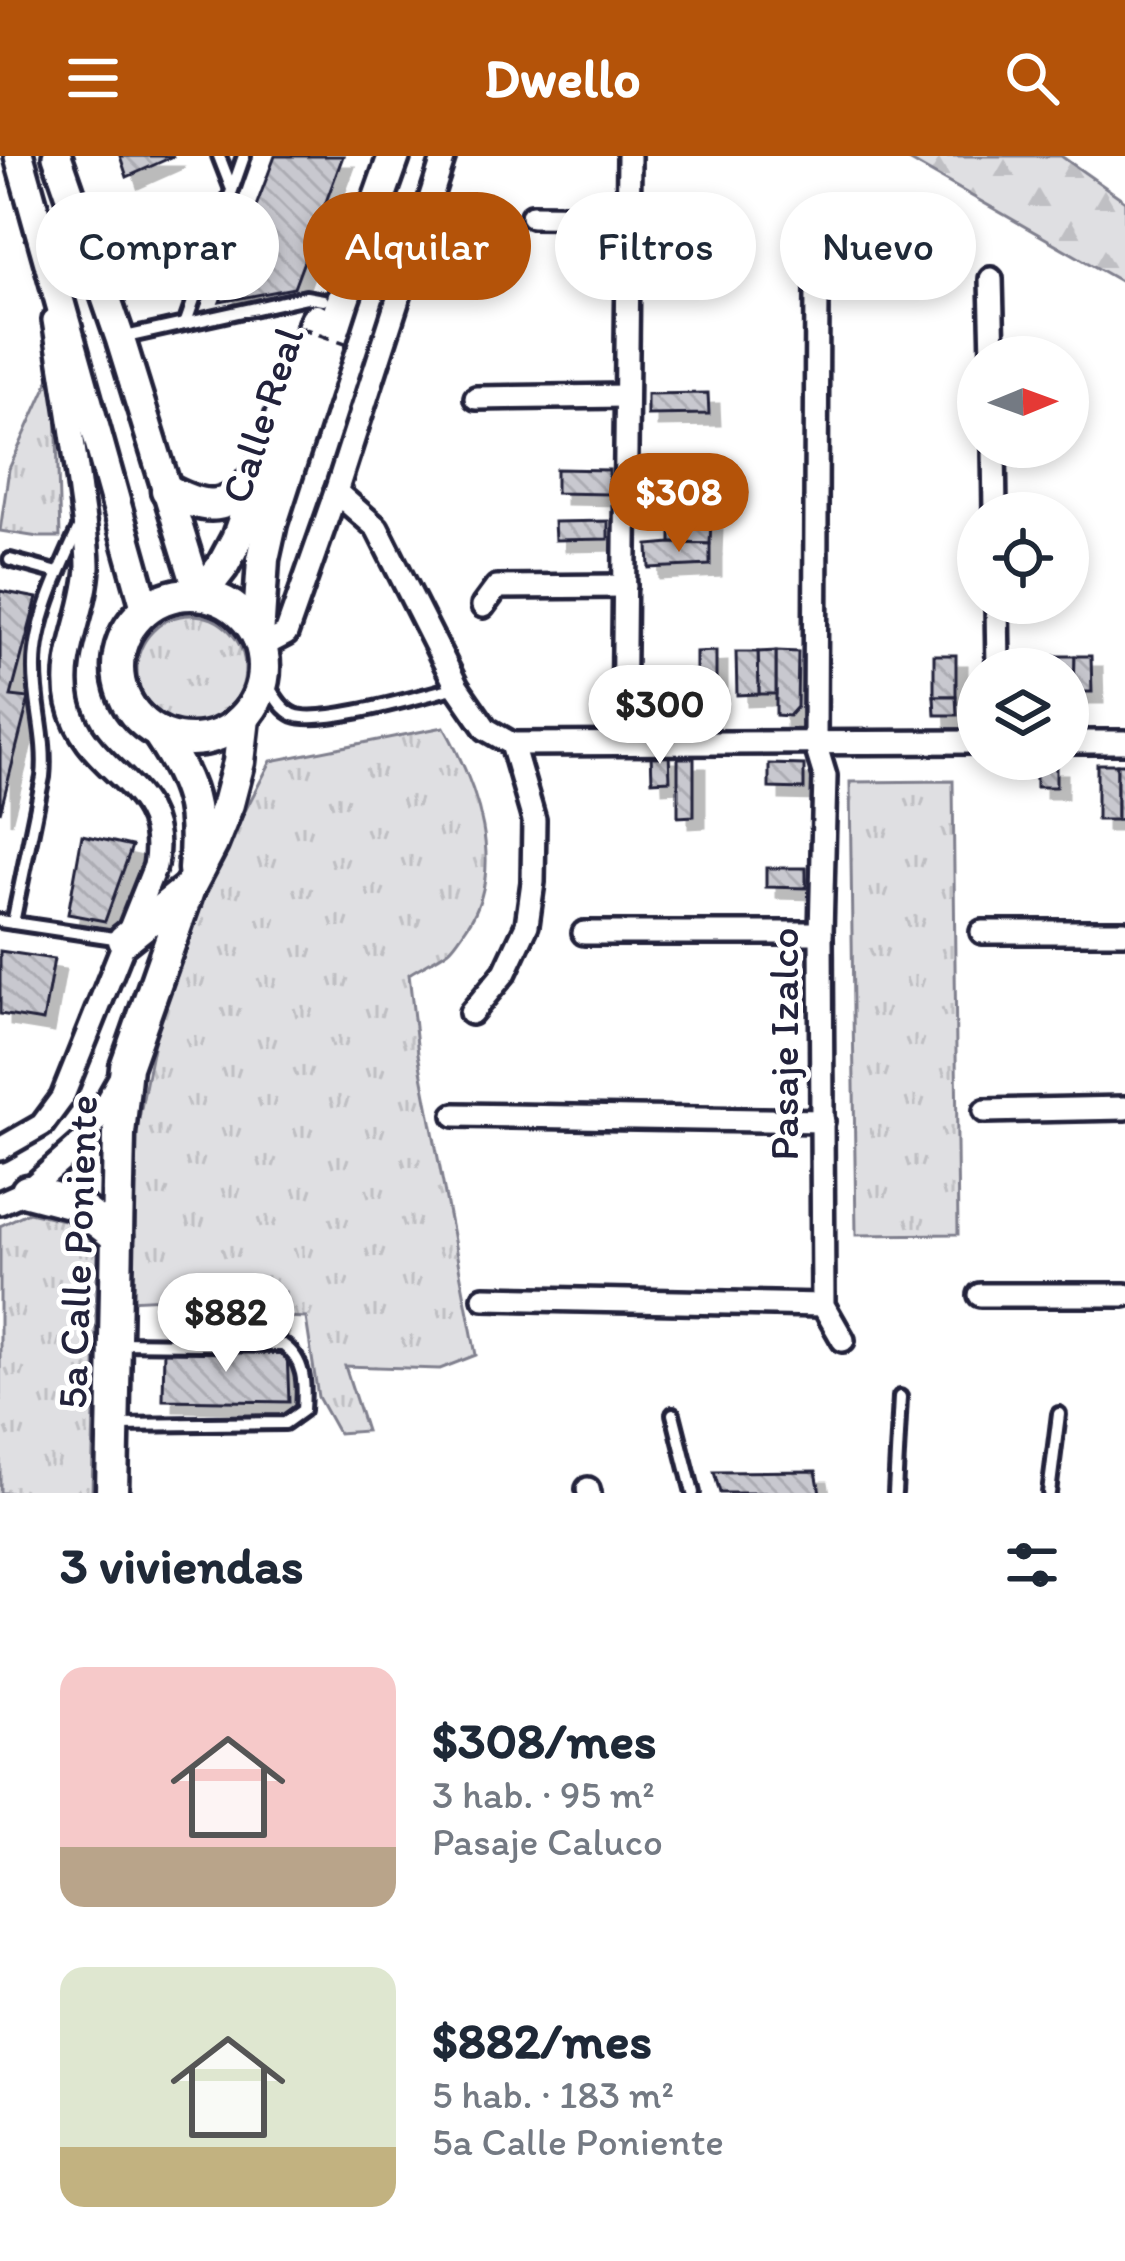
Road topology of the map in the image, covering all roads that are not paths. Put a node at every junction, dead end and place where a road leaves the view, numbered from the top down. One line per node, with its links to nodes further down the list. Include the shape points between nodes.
1 (19, 156): 14 (street)
2 (57, 156): 24 (street)
3 (219, 156): 9 (lane)
4 (244, 156): 9 (lane)
5 (374, 156): 10 (main road, Calle Real)
6 (394, 156): 37 (main road, Calle Real, via 272,523)
7 (444, 156): 29 (street)
8 (629, 156): 11 (street)
9 (232, 187): 22 (lane)
10 (361, 192)
11 (628, 192)
12 (532, 217): 13 (street)
13 (555, 217)
14 (36, 221)
15 (991, 279): 23 (street)
16 (303, 298): 22 (lane)
17 (51, 300): 30 (street)
18 (58, 300): 36 (street)
19 (323, 300): 27 (main road, Calle Real)
20 (627, 300): 25 (street)
21 (817, 300): 45 (street, Pasaje Izalco)
22 (186, 322): 24 (lane)
23 (992, 336)
24 (120, 338): 28 (street)
25 (626, 396): 26 (street); 33 (street)
26 (476, 398)
27 (264, 466): 28 (main road, via 242,494 217,505); 34 (main road, Calle Real, via 237,539)
28 (166, 490): 34 (street)
29 (336, 492): 37 (street, via 286,634); 38 (street, via 377,528)
30 (83, 518): 32 (lane); 53 (street, via 88,563 67,663 68,697 89,748 138,792 157,828 155,866)
31 (10, 560): 32 (lane)
32 (58, 573): 48 (lane, via 35,652 43,777)
33 (625, 586): 35 (street, via 497,587); 44 (street)
34 (200, 594): 36 (main road, via 168,597); 37 (main road, via 248,621)
35 (483, 606)
36 (146, 610): 40 (main road, via 124,637 119,682 134,713)
37 (261, 654): 38 (lane, via 284,709 300,717); 39 (main road, via 256,700)
38 (457, 687): 46 (street, via 486,729)
39 (244, 718): 40 (main road, via 205,739); 47 (main road, 5a Calle Poniente, via 228,804)
40 (159, 734): 47 (main road, 5a Calle Poniente, via 182,766 194,804)
41 (957, 742): 45 (street)
42 (1089, 742): 43 (street)
43 (1125, 742)
44 (623, 743): 45 (street); 46 (street)
45 (815, 743): 52 (street, Pasaje Izalco, via 825,776)
46 (512, 744): 54 (street, via 534,820 527,925 505,972)
47 (191, 885): 53 (main road); 55 (main road, 5a Calle Poniente)
48 (6, 922): 53 (lane)
49 (982, 932): 50 (street)
50 (1125, 932)
51 (584, 933): 52 (street)
52 (821, 933): 59 (street, Pasaje Izalco)
53 (124, 940): 60 (street, via 62,1099 43,1125)
54 (471, 1013)
55 (126, 1067): 61 (street, via 85,1140); 62 (main road, 5a Calle Poniente)
56 (1125, 1108): 57 (street)
57 (985, 1111)
58 (454, 1115): 59 (street)
59 (823, 1120): 66 (street, Pasaje Izalco)
60 (0, 1149)
61 (13, 1197): 62 (main road, via 74,1203)
62 (117, 1237): 68 (main road, 5a Calle Poniente)
63 (980, 1295): 64 (street)
64 (1125, 1295)
65 (484, 1298): 66 (street)
66 (823, 1305): 67 (street, Pasaje Izalco)
67 (843, 1340)
68 (115, 1343): 72 (main road, 5a Calle Poniente); 72 (lane, via 283,1345 301,1365 304,1393 303,1410 285,1423)
69 (900, 1397): 75 (lane)
70 (673, 1414): 74 (lane)
71 (1059, 1414): 76 (lane)
72 (113, 1425): 73 (main road, 5a Calle Poniente)
73 (112, 1493)
74 (693, 1493)
75 (895, 1493)
76 (1049, 1493)

